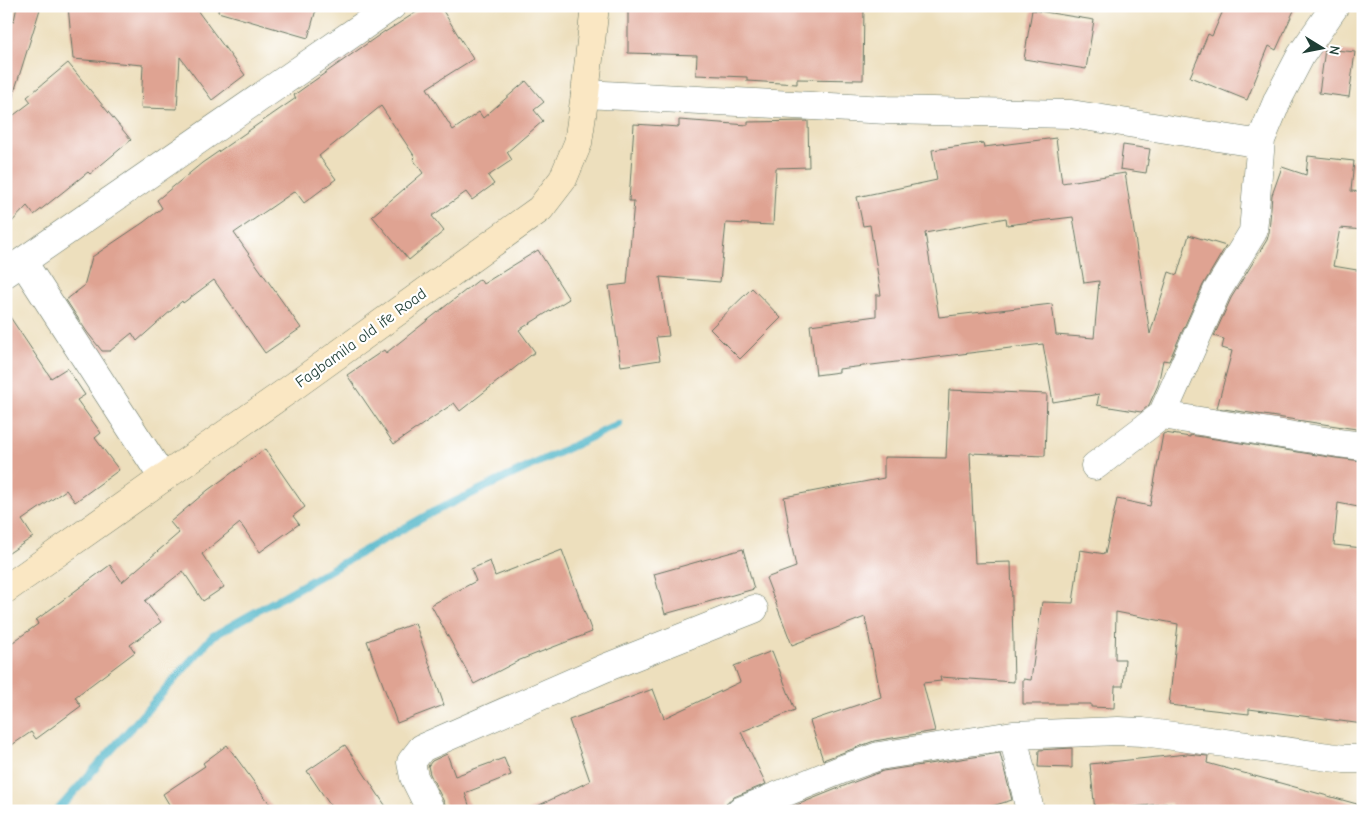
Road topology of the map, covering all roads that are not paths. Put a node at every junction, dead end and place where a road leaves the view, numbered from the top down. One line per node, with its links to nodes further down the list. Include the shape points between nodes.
1 (392, 6): 6 (street)
2 (595, 6): 4 (street, Fagbamila old ife Road)
3 (1335, 6): 5 (street, via 1300,55)
4 (585, 94): 5 (street, via 887,110 1071,114 1249,142); 10 (street, Fagbamila old ife Road, via 578,143 564,179 540,209)
5 (1261, 140): 7 (street, via 1253,232 1217,291)
6 (15, 267): 10 (street)
7 (1162, 415): 8 (street); 9 (street)
8 (1363, 446)
9 (1095, 466)
10 (163, 478): 11 (street, Fagbamila old ife Road)
11 (6, 590)
12 (754, 609): 15 (street, via 605,668 422,748 411,762 414,777)
13 (1013, 735): 14 (street, via 1143,732); 16 (street, via 879,756); 17 (street)
14 (1363, 759)
15 (431, 811)
16 (740, 811)
17 (1030, 811)

